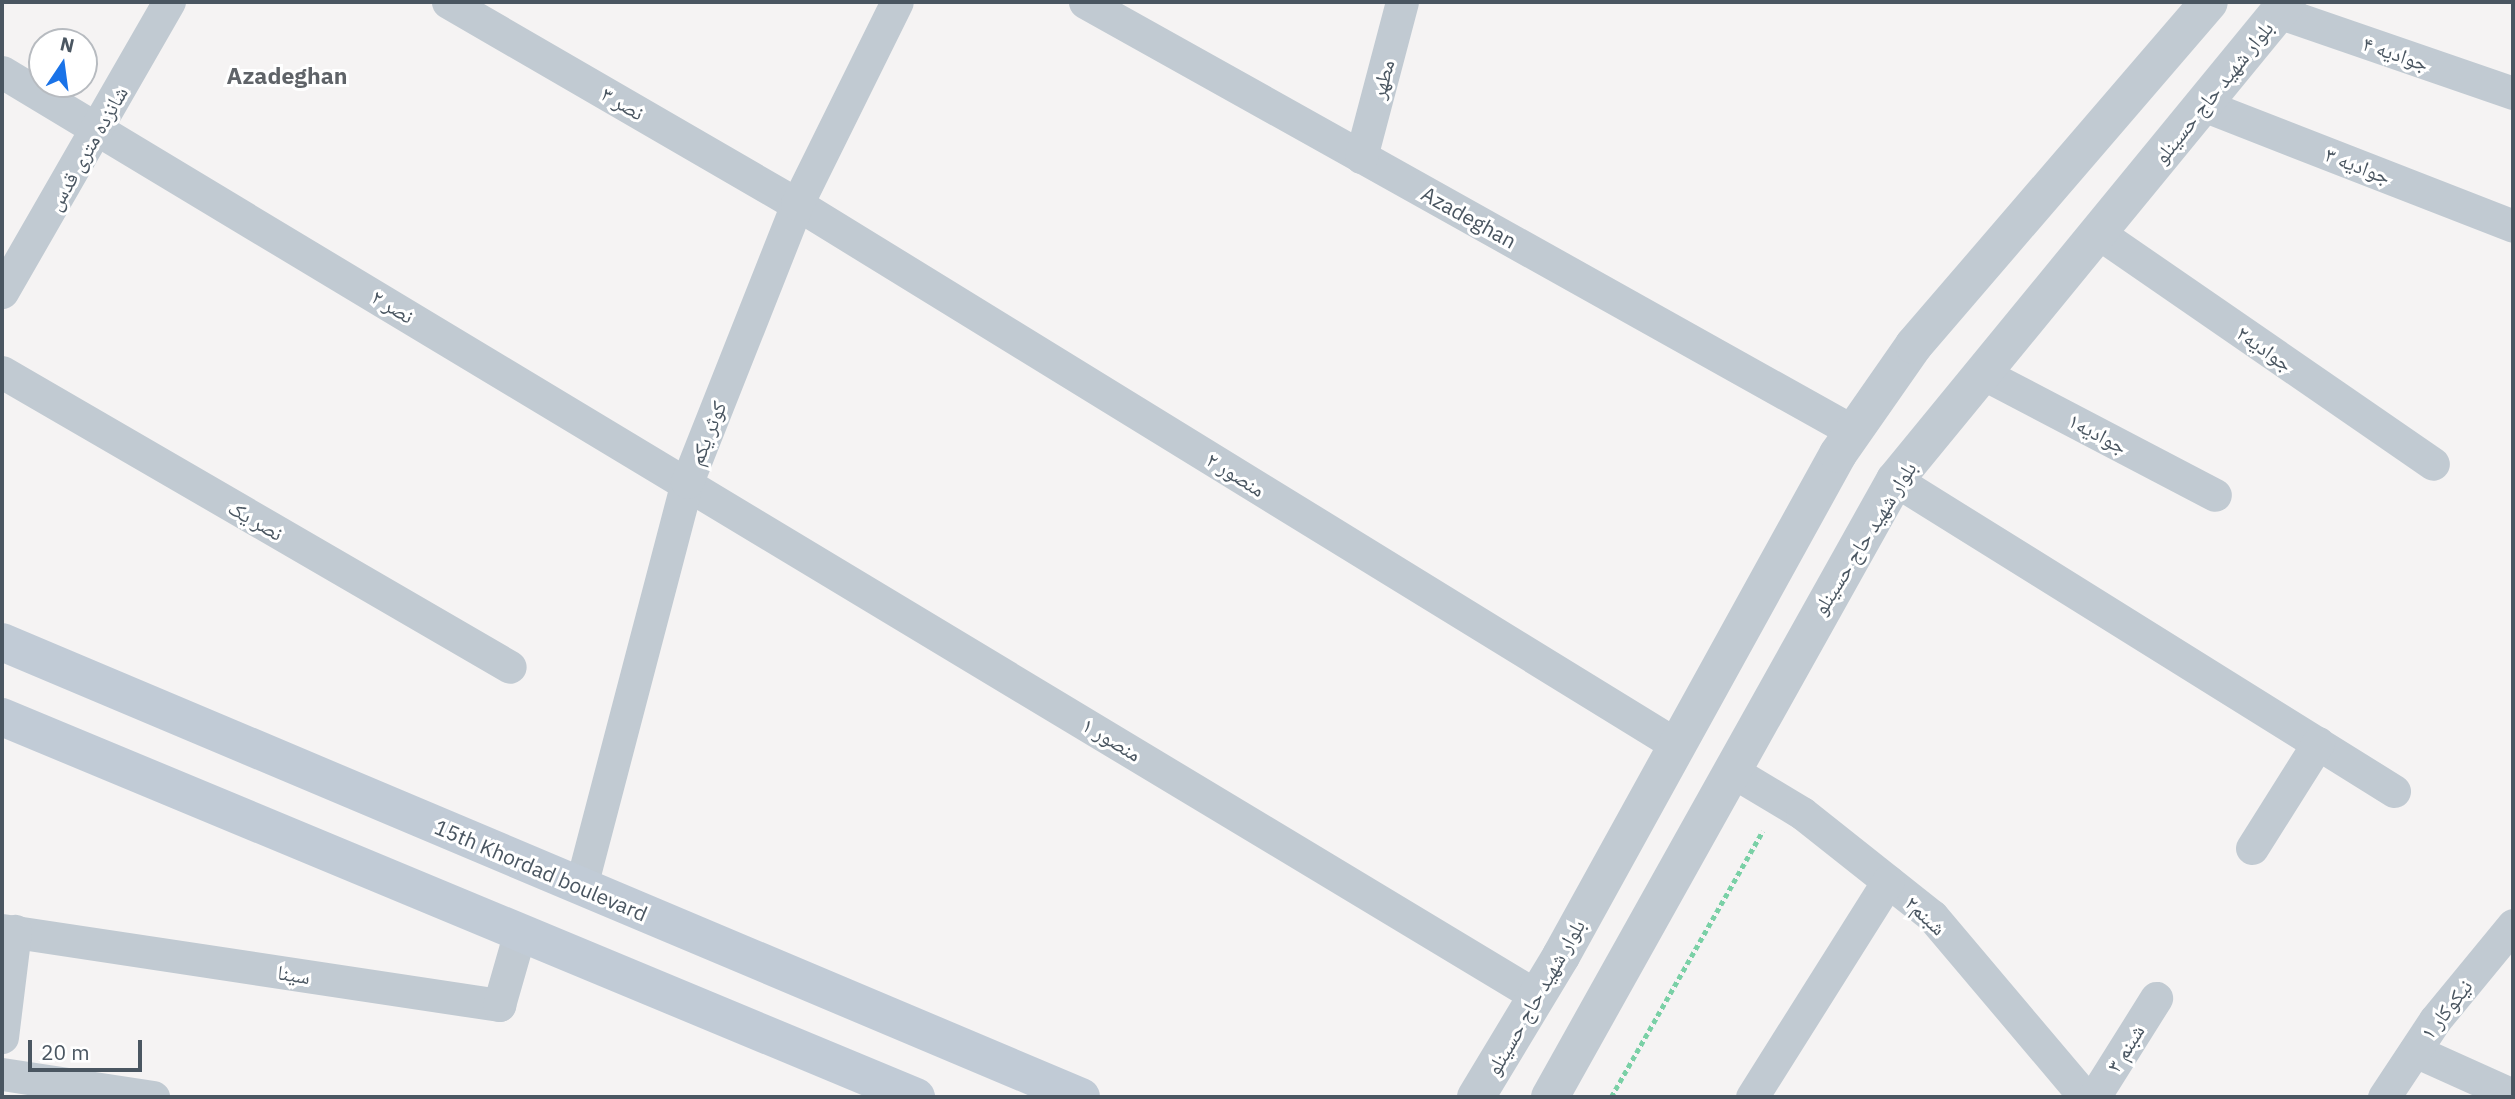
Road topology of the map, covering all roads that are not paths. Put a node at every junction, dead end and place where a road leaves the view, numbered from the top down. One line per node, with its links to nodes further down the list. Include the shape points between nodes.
1 (169, 2): 11 (street, شانزده متری قدس)
2 (448, 2): 13 (street, نصر ۳)
3 (897, 2): 13 (street, کوثر یکم)
4 (1085, 2): 12 (street, Azadeghan)
5 (1402, 2): 12 (street, مطهر)
6 (2209, 2): 19 (street, بلوار شهید حاج حسینلو, via 1914,345)
7 (2283, 7): 9 (street, جوادیه ۴); 10 (street, بلوار شهید حاج حسینلو)
8 (2, 72): 11 (street, نصر ۲)
9 (2513, 93)
10 (2203, 105): 14 (street, جوادیه ۳); 15 (street, بلوار شهید حاج حسینلو)
11 (99, 129): 16 (street, شانزده متری قدس); 22 (street, نصر ۲)
12 (1361, 157): 19 (street, Azadeghan)
13 (797, 204): 22 (street, کوثر یکم); 28 (street, منصور ۲)
14 (2513, 226)
15 (2097, 232): 18 (street, بلوار شهید حاج حسینلو); 20 (street, جوادیه۲)
16 (2, 292)
17 (2, 372): 25 (street, نصر یک)
18 (1980, 372): 21 (street, بلوار شهید حاج حسینلو); 23 (street, جوادیه۱)
19 (1854, 432): 28 (street, بلوار شهید حاج حسینلو, via 1754,597)
20 (2433, 464)
21 (1895, 480): 27 (street); 29 (street, بلوار شهید حاج حسینلو)
22 (687, 482): 33 (street, کوثر یکم); 37 (street, منصور ۱)
23 (2215, 495)
24 (2, 642): 33 (main road, 15th Khordad boulevard)
25 (510, 667)
26 (2, 717): 36 (main road)
27 (2318, 743): 30 (street); 31 (street)
28 (1675, 744): 37 (street, بلوار شهید حاج حسینلو)
29 (1732, 771): 32 (street, شبنم۲, via 1780,800); 47 (street, بلوار شهید حاج حسینلو)
30 (2395, 791)
31 (2252, 848)
32 (1888, 881): 48 (street); 49 (street, شبنم۲, via 1932,916)
33 (581, 886): 45 (main road, 15th Khordad boulevard)
34 (2513, 925): 40 (street, ۱ نیکوکار)
35 (8, 930): 36 (street, سینا, via 499,1005); 39 (street)
36 (520, 932): 44 (main road)
37 (1537, 996): 46 (street, بلوار شهید حاج حسینلو)
38 (2156, 998): 50 (street, شبنم ۳)
39 (2, 1037)
40 (2415, 1051): 42 (street); 51 (street, ۱ نیکوکار)
41 (2, 1074): 43 (street)
42 (2513, 1095)
43 (152, 1097)
44 (916, 1097)
45 (1081, 1097)
46 (1476, 1097)
47 (1550, 1097)
48 (1752, 1097)
49 (2085, 1097)
50 (2094, 1097)
51 (2384, 1097)

